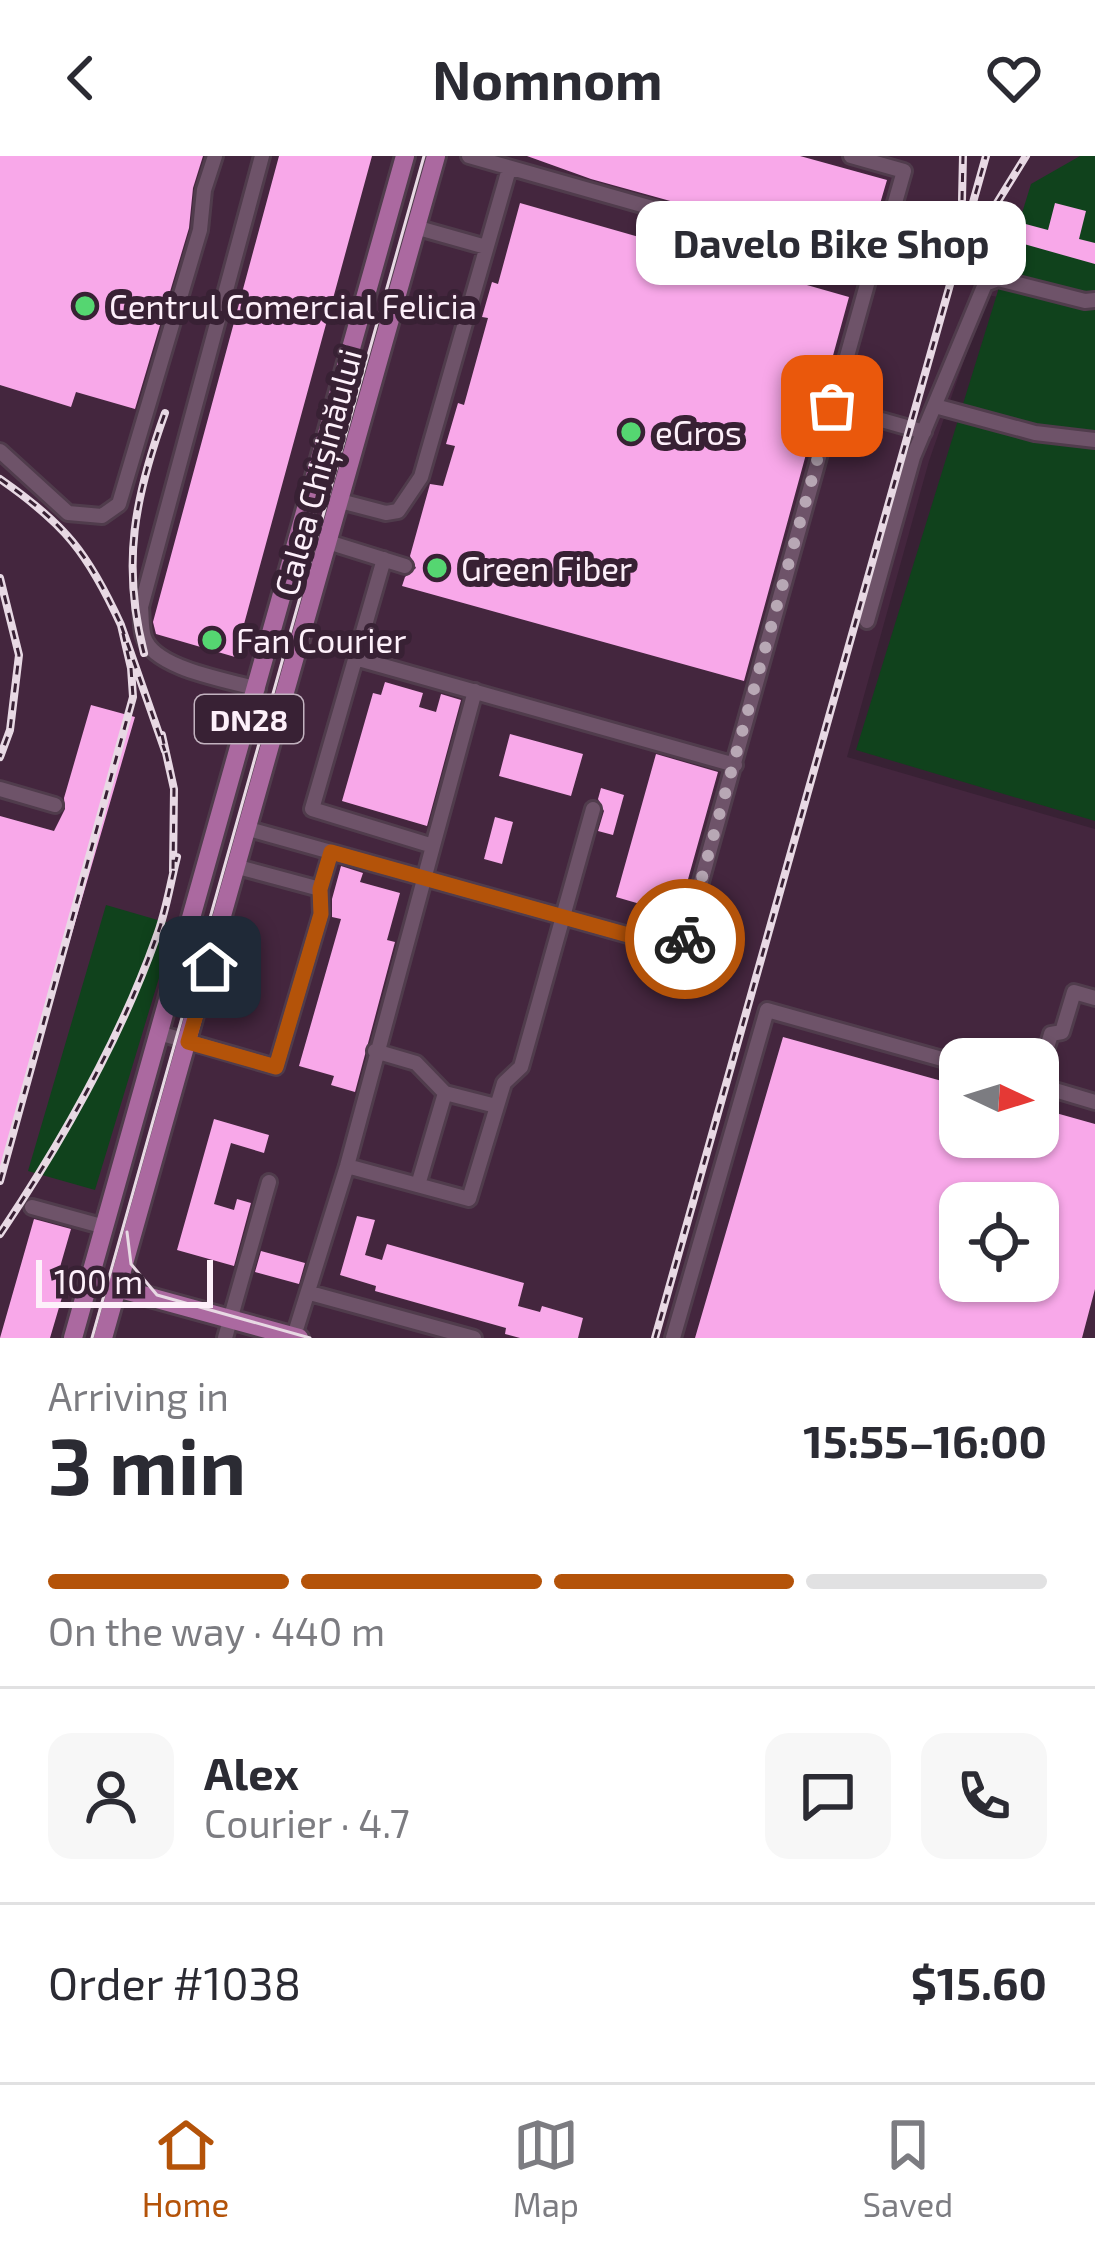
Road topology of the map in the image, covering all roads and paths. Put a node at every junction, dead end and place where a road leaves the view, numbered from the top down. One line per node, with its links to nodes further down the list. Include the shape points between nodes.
1 (214, 156): 16 (lane, via 119,504 102,516 68,513)
2 (262, 156): 23 (lane, via 142,607 144,637 156,656)
3 (405, 156): 23 (main road, Calea Chișinăului / DN28)
4 (436, 156): 8 (main road, Calea Chișinăului / DN28)
5 (469, 156): 7 (lane)
6 (851, 156): 10 (lane, via 904,171)
7 (511, 164): 9 (lane); 10 (lane)
8 (415, 227): 9 (lane); 17 (main road, Calea Chișinăului / DN28)
9 (486, 247): 17 (lane, via 415,488 398,511)
10 (871, 270): 12 (lane)
11 (1095, 300): 13 (lane, via 998,279 985,284)
12 (832, 406): 14 (lane); 25 (lane)
13 (935, 406): 14 (lane); 15 (lane, via 1035,434)
14 (925, 432): 21 (lane)
15 (1095, 440)
16 (0, 451)
17 (340, 501): 18 (main road, Calea Chișinăului / DN28)
18 (328, 542): 19 (lane); 29 (main road, Calea Chișinăului / DN28)
19 (384, 560): 20 (lane); 22 (lane)
20 (405, 566)
21 (867, 621)
22 (356, 658): 24 (lane); 30 (lane, via 312,809)
23 (258, 688): 37 (main road, Calea Chișinăului / DN28)
24 (476, 691): 25 (lane); 30 (lane)
25 (735, 765): 35 (lane, via 682,950)
26 (0, 789): 27 (lane)
27 (55, 806)
28 (592, 809): 35 (lane)
29 (249, 829): 31 (lane); 32 (main road, Calea Chișinăului / DN28)
30 (433, 847): 33 (lane)
31 (331, 852): 33 (lane); 34 (lane)
32 (238, 866): 34 (lane); 39 (main road, Calea Chișinăului / DN28)
33 (424, 878): 35 (lane); 40 (lane)
34 (320, 889): 39 (lane, via 321,914 276,1067)
35 (564, 915): 45 (lane, via 520,1067)
36 (1095, 998): 38 (lane, via 1074,992 1061,1032)
37 (159, 1034): 39 (lane); 50 (main road, Calea Chișinăului / DN28)
38 (1050, 1038)
39 (188, 1042): 52 (main road, Calea Chișinăului / DN28)
40 (375, 1052): 43 (lane, via 416,1064); 46 (lane)
41 (939, 1058): 59 (lane, via 767,1010)
42 (1059, 1089): 44 (lane)
43 (446, 1093): 45 (lane); 48 (lane)
44 (1095, 1102)
45 (496, 1106): 48 (lane, via 469,1199)
46 (347, 1166): 48 (lane); 53 (lane)
47 (269, 1182): 54 (lane)
48 (418, 1185)
49 (32, 1207): 50 (lane)
50 (105, 1227): 51 (main road, Calea Chișinăului / DN28)
51 (90, 1281): 52 (main road); 56 (main road, DN28)
52 (118, 1288): 54 (main road); 57 (main road, DN28)
53 (310, 1293): 55 (lane); 58 (lane)
54 (228, 1328): 55 (main road)
55 (296, 1337)
56 (74, 1338)
57 (104, 1338)
58 (474, 1338)
59 (673, 1338)

